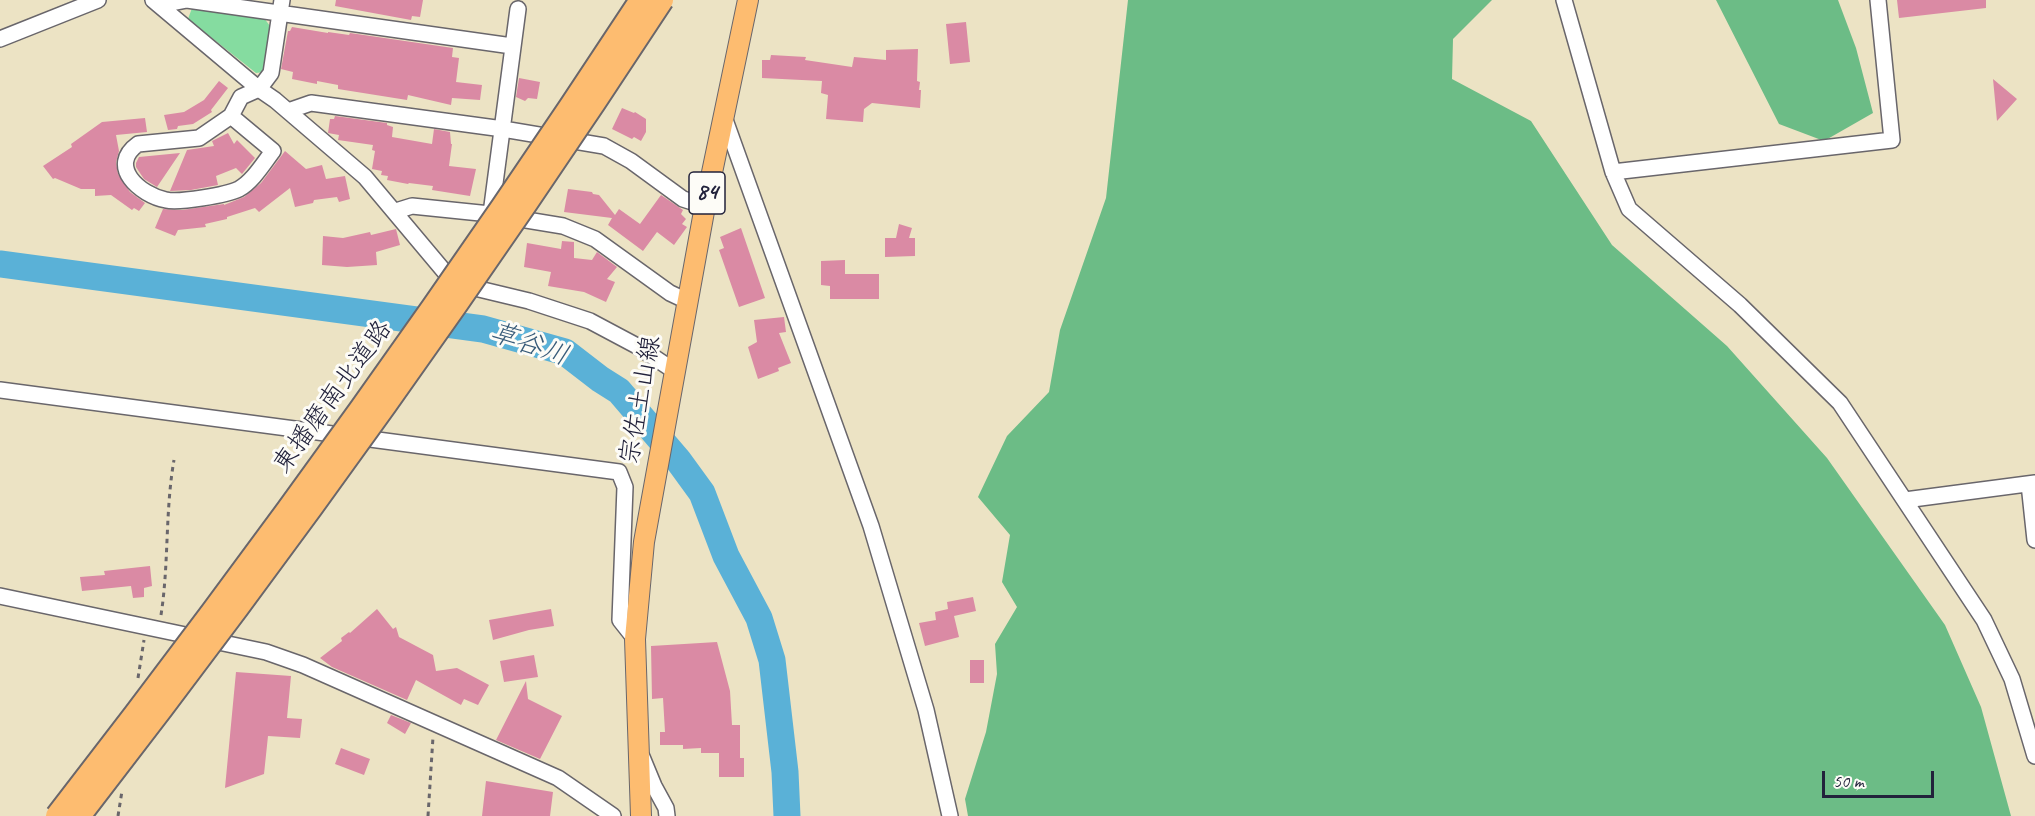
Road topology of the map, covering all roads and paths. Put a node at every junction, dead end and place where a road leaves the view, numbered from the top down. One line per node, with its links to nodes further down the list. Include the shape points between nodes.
1 (98, 0): 10 (street)
2 (641, 0): 35 (highway, 東播磨南北道路, bridge, via 456,275 293,502)
3 (662, 0): 36 (highway, 東播磨南北道路, bridge, via 558,157 384,405)
4 (748, 0): 15 (main road, 宗佐土山線 / 84)
5 (1564, 0): 17 (street)
6 (1878, 0): 17 (street, via 1892,140)
7 (157, 3): 8 (street, via 187,0); 12 (street)
8 (281, 7): 11 (street); 12 (street, via 272,72)
9 (518, 9): 11 (street)
10 (0, 39)
11 (513, 46): 16 (street)
12 (259, 89): 13 (street); 14 (street, via 241,97)
13 (288, 111): 16 (street, via 311,103); 19 (street, via 365,177)
14 (231, 116): 14 (street, via 199,138 138,144 126,156 126,175 144,191 164,200 188,201 238,189 273,151)
15 (723, 117): 18 (main road, 宗佐土山線 / 84); 41 (street, via 871,526 926,710)
16 (503, 129): 18 (street, via 604,146 683,199); 20 (street)
17 (1613, 172): 27 (street, via 1629,208 1740,305 1840,403)
18 (705, 206): 22 (main road, 宗佐土山線 / 84)
19 (396, 212): 20 (street, via 412,206); 21 (street, via 454,283)
20 (490, 214): 21 (street); 22 (street, via 563,226 595,239)
21 (480, 289): 23 (street, via 590,321 637,346)
22 (687, 301): 23 (main road, 宗佐土山線 / 84)
23 (672, 379): 31 (main road, 宗佐土山線 / 84, via 644,542)
24 (0, 390): 31 (street, via 619,472 625,487 620,620)
25 (174, 460): 30 (path)
26 (2032, 484): 27 (street); 28 (street)
27 (1905, 500): 34 (street, via 1984,620 2012,679)
28 (2035, 540)
29 (0, 596): 30 (street)
30 (159, 629): 32 (street, via 266,652)
31 (634, 639): 33 (main road, 宗佐土山線 / 84)
32 (434, 723): 37 (path); 38 (street, via 558,778)
33 (639, 748): 39 (main road, 宗佐土山線 / 84); 40 (street)
34 (2035, 756)
35 (57, 816)
36 (79, 816)
37 (428, 816)
38 (613, 816)
39 (641, 816)
40 (667, 816)
41 (950, 816)

